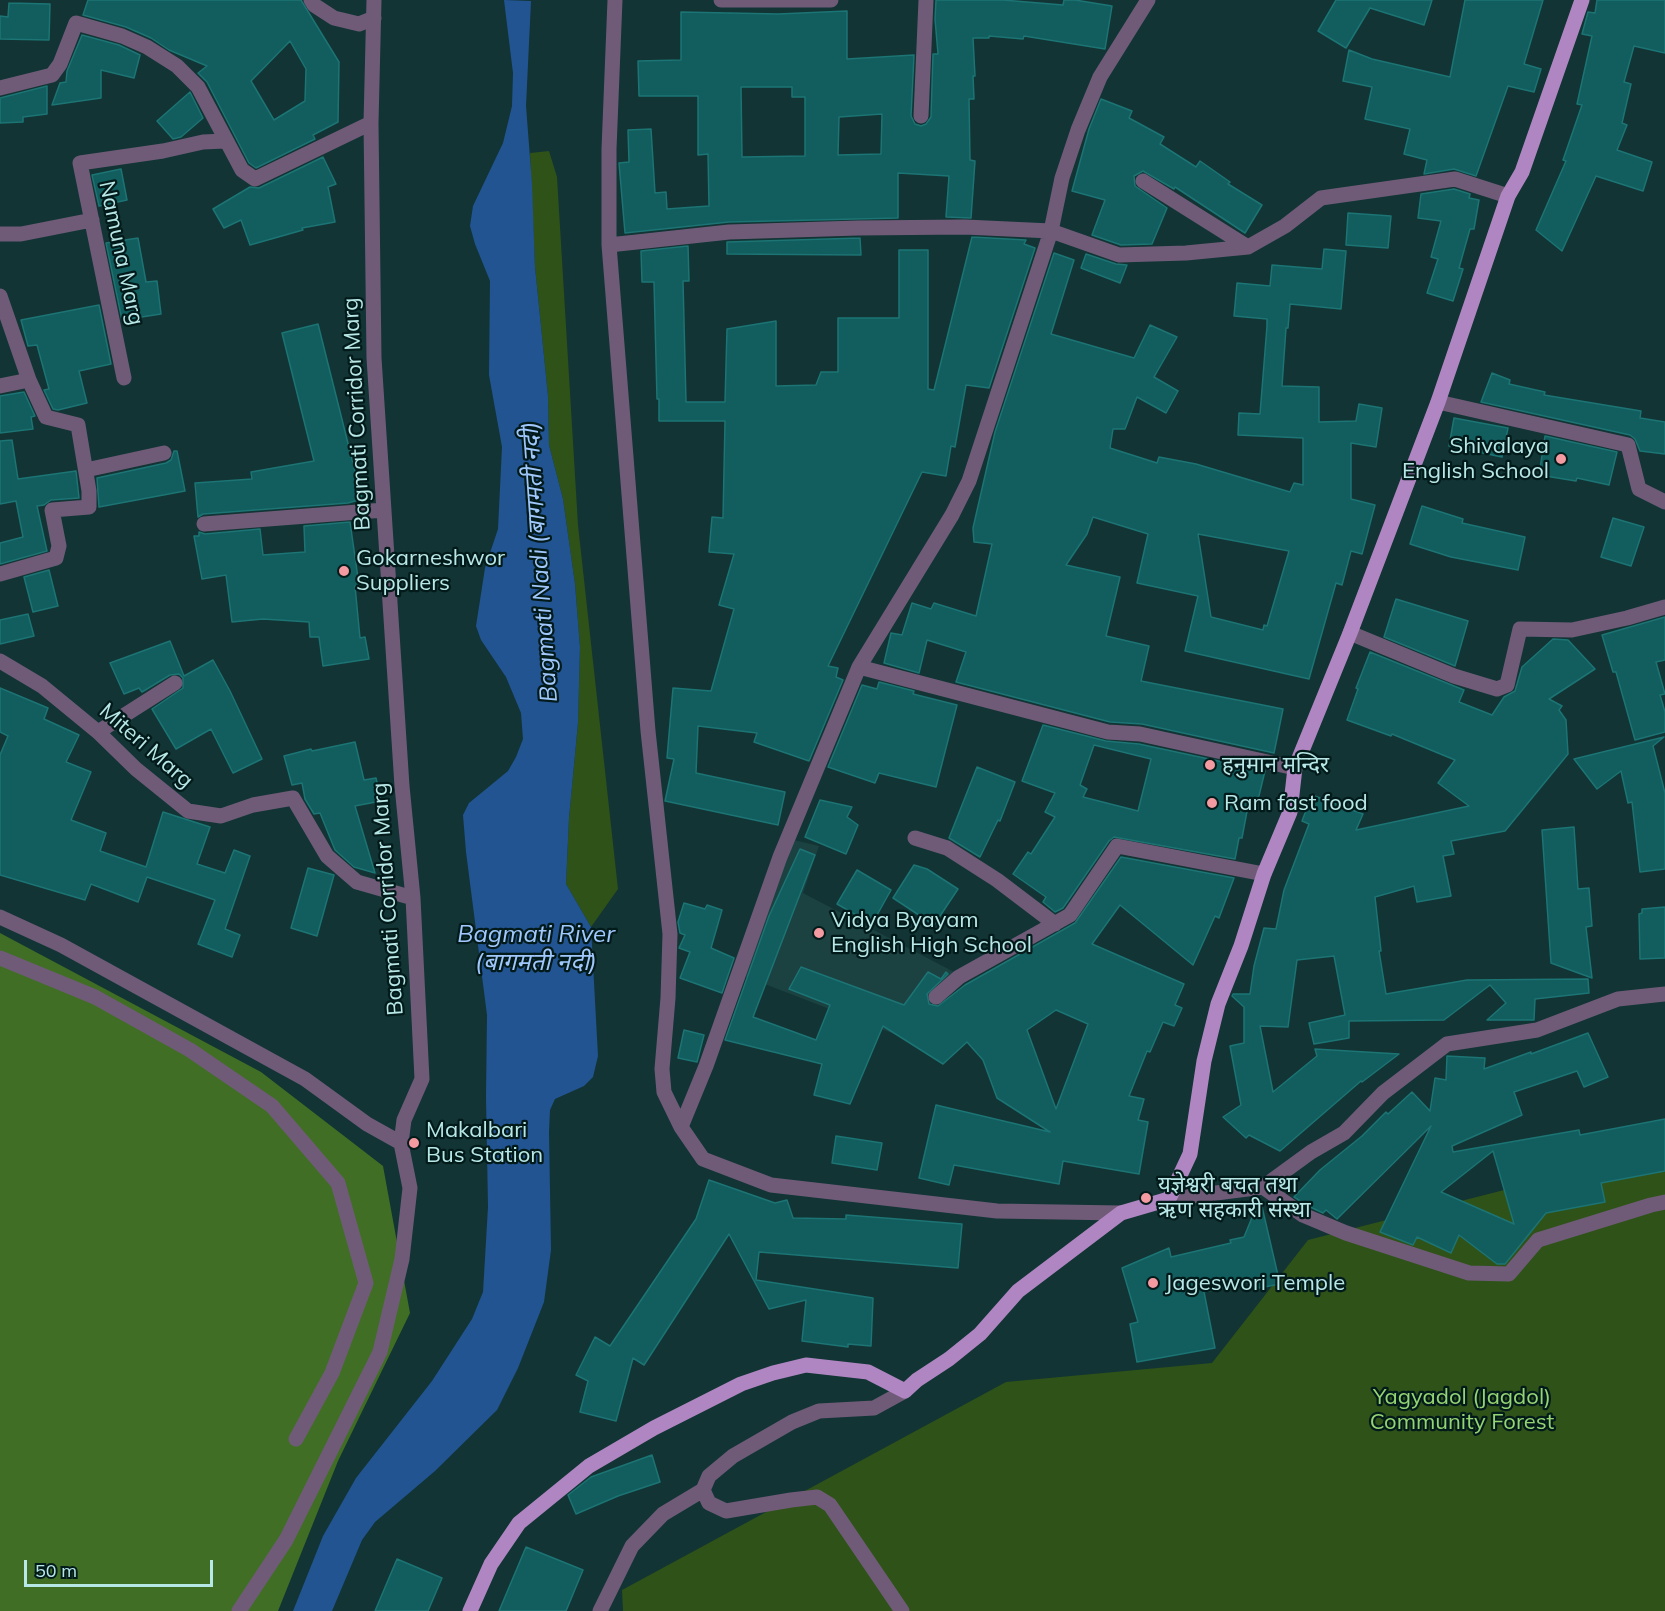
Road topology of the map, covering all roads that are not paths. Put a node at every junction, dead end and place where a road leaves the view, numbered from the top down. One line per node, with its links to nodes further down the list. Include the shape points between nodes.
1 (311, 0): 9 (street, via 334,18 359,24)
2 (374, 0): 9 (street, Bagmati Corridor Marg)
3 (615, 0): 19 (street)
4 (721, 0): 5 (street)
5 (831, 0)
6 (926, 0): 11 (street)
7 (1148, 0): 17 (street, via 1100,77 1062,178)
8 (1582, 0): 15 (main road, via 1522,172)
9 (374, 18): 12 (street, Bagmati Corridor Marg)
10 (0, 88): 13 (street, via 52,75 76,23 122,36 177,66 198,87)
11 (921, 116)
12 (372, 123): 13 (street, via 255,179 242,170); 29 (street, Bagmati Corridor Marg, via 374,358)
13 (225, 141): 16 (street, Namuna Marg, via 81,162)
14 (1143, 181): 20 (street)
15 (1508, 196): 20 (street, via 1455,179 1321,198); 25 (main road)
16 (92, 220): 18 (street, via 21,234); 22 (street, Namuna Marg)
17 (1051, 231): 19 (street, via 965,227 729,232); 20 (street, via 1119,255); 35 (street, via 969,482)
18 (0, 234)
19 (609, 245): 47 (street, via 648,731 670,934 662,1069 664,1092)
20 (1248, 248)
21 (0, 296): 23 (street)
22 (124, 378)
23 (29, 380): 24 (street); 27 (street, via 46,417 78,425)
24 (0, 386)
25 (1438, 402): 28 (street, via 1628,445 1639,489); 33 (main road)
26 (164, 453): 27 (street)
27 (86, 470): 31 (street, via 89,507 52,510 56,558)
28 (1665, 502)
29 (384, 510): 30 (street); 41 (street, Bagmati Corridor Marg)
30 (204, 524)
31 (0, 574)
32 (1665, 607): 33 (street, via 1572,630 1520,629 1507,685 1497,689 1454,676)
33 (1350, 633): 38 (main road)
34 (0, 661): 37 (street, Miteri Marg, via 42,686)
35 (859, 667): 38 (street, via 1108,732 1140,734); 47 (street, via 780,857)
36 (175, 683): 37 (street)
37 (98, 732): 41 (street, Miteri Marg, via 188,812 221,816 292,798 327,855 357,882)
38 (1295, 768): 40 (main road, via 1290,812)
39 (915, 838): 43 (street, via 947,848)
40 (1264, 874): 43 (street, via 1117,846 1070,915); 50 (main road, via 1218,1004 1204,1061 1190,1154)
41 (413, 898): 48 (street, Bagmati Corridor Marg, via 423,1079 404,1120)
42 (0, 916): 48 (street, via 61,945 305,1078 367,1124)
43 (1055, 924): 46 (street, via 959,977)
44 (0, 958): 54 (street, via 95,997 190,1050 272,1106 338,1183 366,1283 332,1373)
45 (1665, 994): 49 (street, via 1618,999 1537,1030 1447,1044 1383,1093 1344,1133)
46 (936, 997)
47 (681, 1127): 52 (street, via 703,1159 771,1185 997,1211)
48 (401, 1143): 56 (street, via 410,1188 402,1259 380,1352 286,1540)
49 (1263, 1188): 50 (street); 51 (street, via 1303,1215 1346,1233 1469,1273 1509,1274 1538,1240)
50 (1169, 1199): 52 (main road)
51 (1665, 1202)
52 (1120, 1213): 53 (main road, via 1018,1291 980,1334)
53 (905, 1390): 55 (street, via 874,1408 819,1411 792,1422 733,1456 709,1476); 57 (main road, via 868,1372 806,1365 741,1384 654,1428 589,1466 519,1523 491,1564)
54 (296, 1439)
55 (703, 1490): 58 (street, via 663,1514 632,1546); 59 (street, via 709,1503 726,1511 817,1497 830,1505)
56 (239, 1611)
57 (470, 1611)
58 (600, 1611)
59 (902, 1611)

